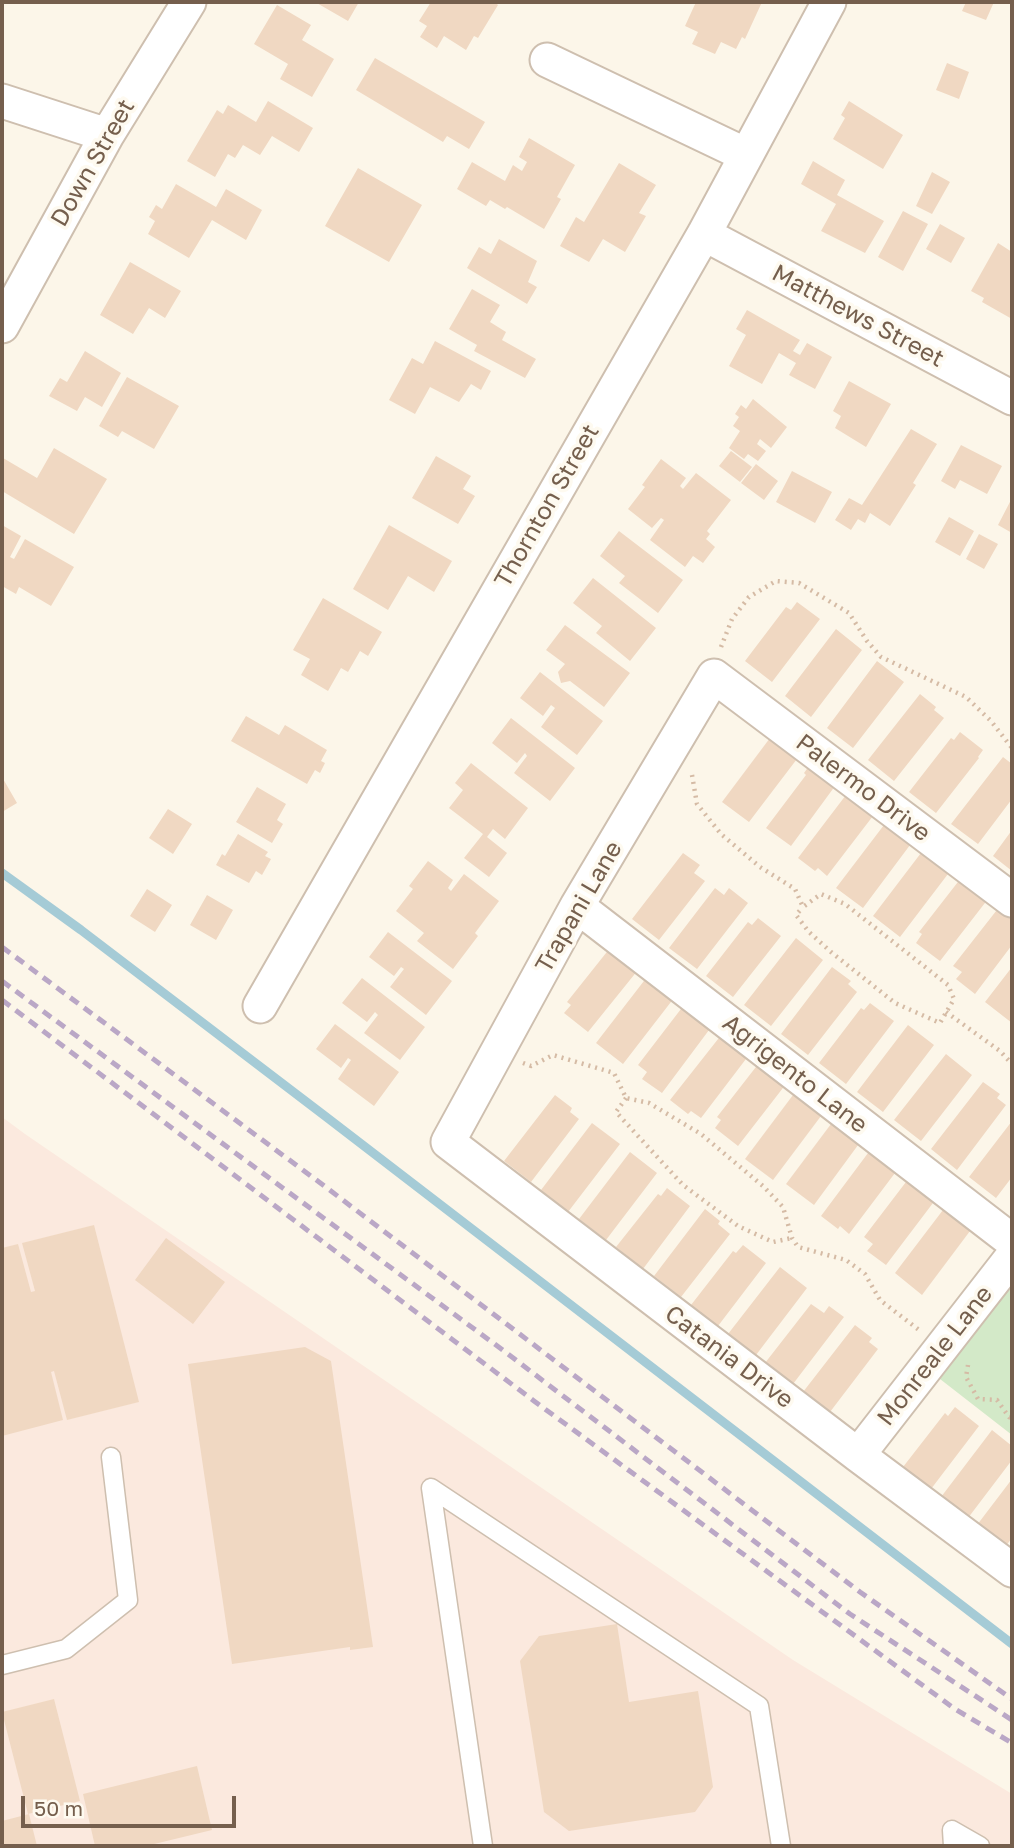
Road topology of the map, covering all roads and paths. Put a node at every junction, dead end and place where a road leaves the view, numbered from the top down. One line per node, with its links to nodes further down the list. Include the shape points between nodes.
1 (189, 2): 5 (street, Down Street)
2 (829, 2): 6 (street, Thornton Street)
3 (547, 60): 6 (street)
4 (2, 101): 5 (street)
5 (107, 135): 8 (street, Down Street)
6 (746, 155): 7 (street, Thornton Street)
7 (704, 234): 9 (street, Matthews Street); 16 (street, Thornton Street)
8 (2, 326)
9 (1012, 398)
10 (714, 676): 11 (path, via 732,619 749,597 776,581 799,583 849,613 881,657 966,697); 13 (street, Palermo Drive); 14 (street, Trapani Lane)
11 (1012, 748)
12 (692, 774): 15 (path, via 697,803 720,834 795,889)
13 (1012, 900)
14 (578, 906): 18 (street, Trapani Lane); 23 (street, Agrigento Lane)
15 (803, 906): 17 (path, via 796,915 808,932 895,1003 940,1023); 17 (path, via 821,894 845,904 948,985 954,999)
16 (260, 1006)
17 (946, 1012): 19 (path)
18 (495, 1056): 20 (path, via 531,1066 553,1055 614,1073); 21 (street, Trapani Lane)
19 (1012, 1064)
20 (626, 1098): 22 (path, via 649,1103 701,1135 763,1186 783,1207); 22 (path, via 616,1112 683,1185 738,1226 773,1242)
21 (448, 1142): 27 (street, Catania Drive)
22 (792, 1238): 25 (path, via 798,1247 846,1260 865,1274 880,1300)
23 (1012, 1241)
24 (1012, 1257): 25 (street, Monreale Lane)
25 (955, 1355): 26 (path, via 978,1399 997,1400); 27 (street, Monreale Lane)
26 (1012, 1418)
27 (858, 1455): 29 (street, Catania Drive)
28 (111, 1457): 30 (lane, via 128,1600 66,1649)
29 (1012, 1570)
30 (2, 1665)
31 (483, 1846): 32 (lane, via 431,1488 759,1706)
32 (781, 1846)
33 (953, 1846): 34 (lane, via 951,1830)
34 (980, 1846)

